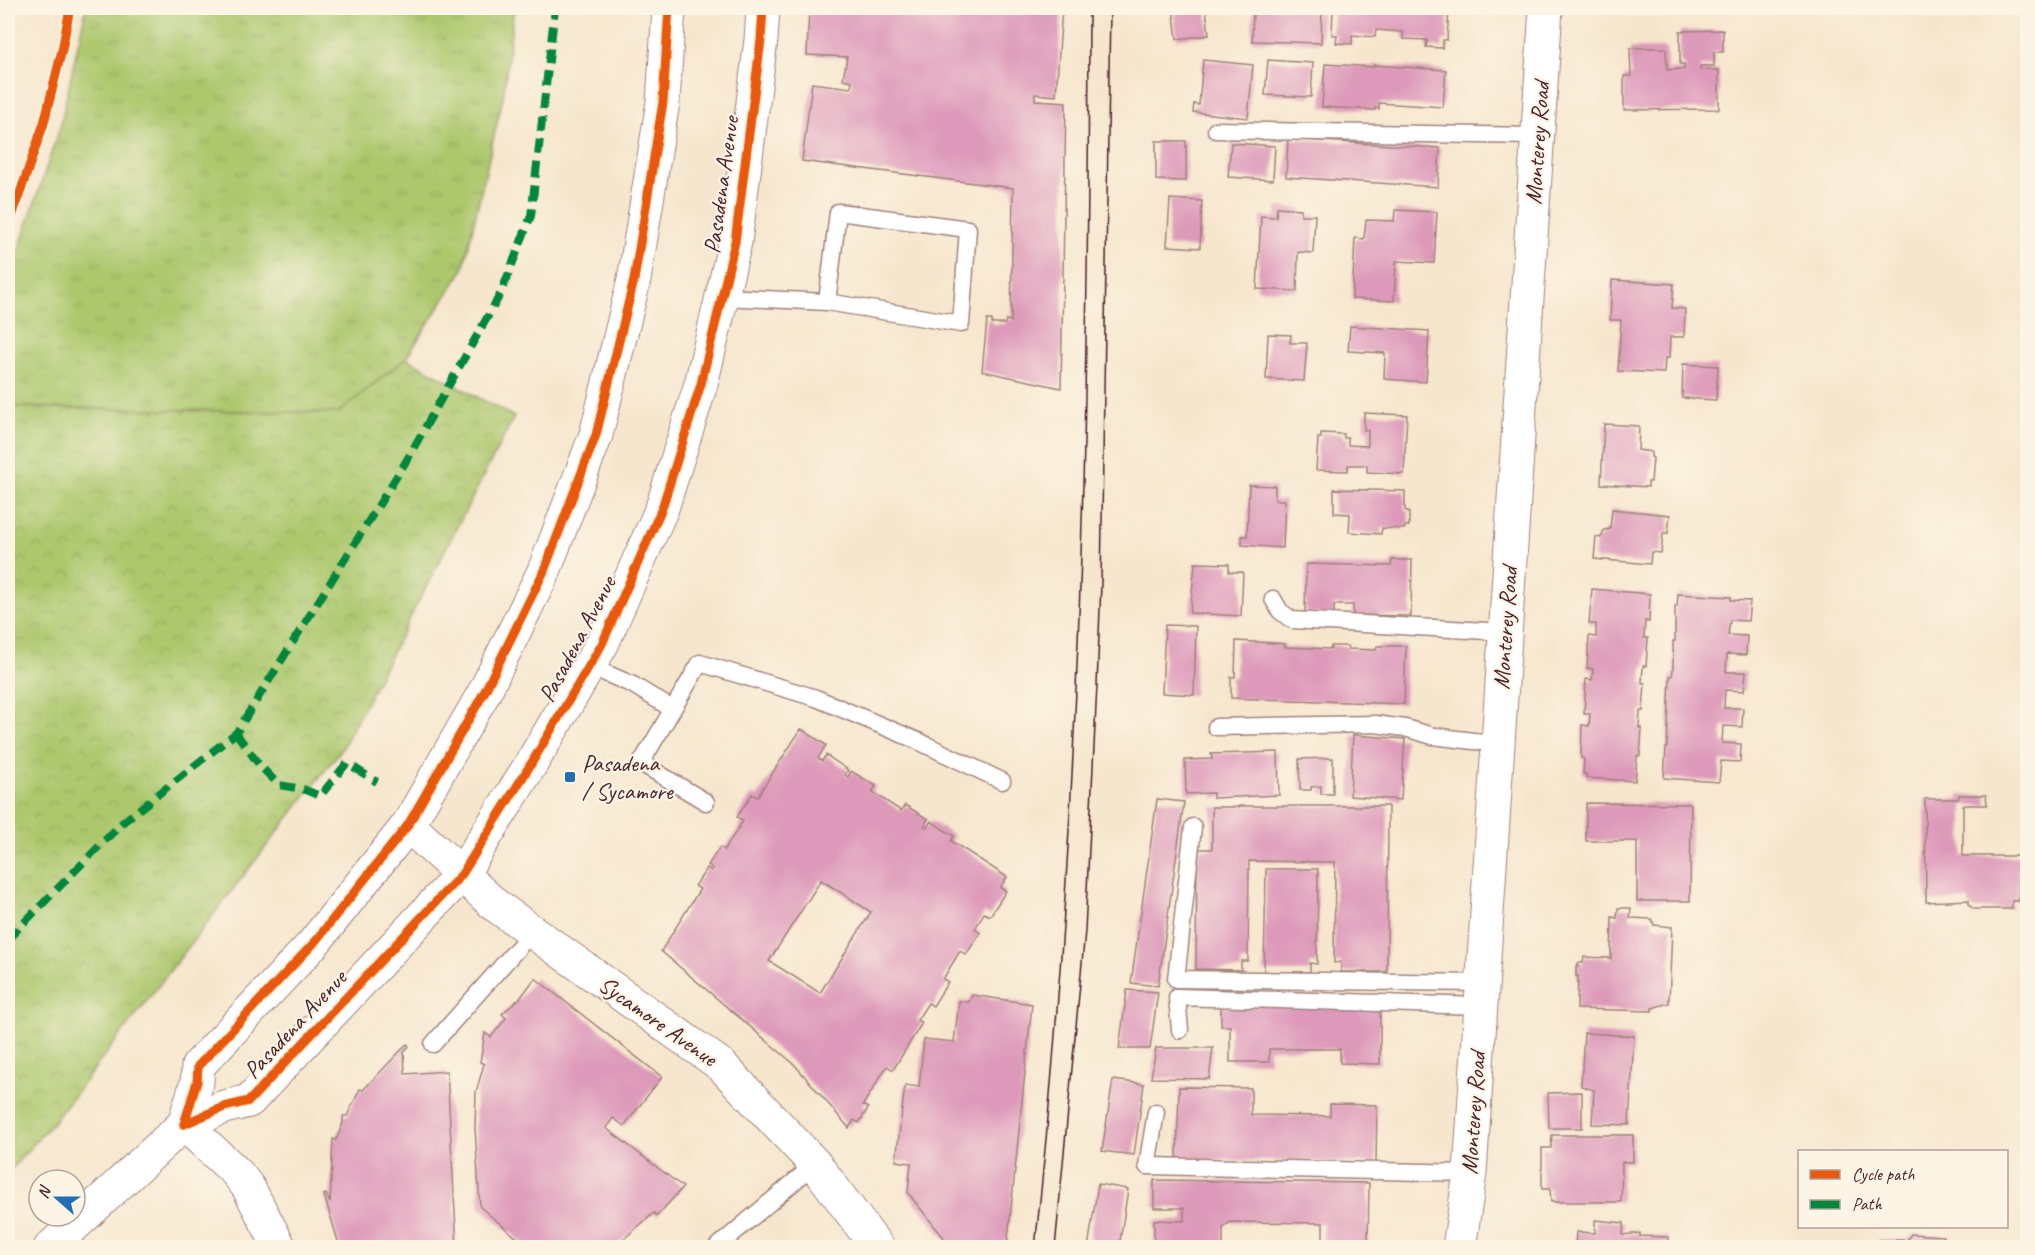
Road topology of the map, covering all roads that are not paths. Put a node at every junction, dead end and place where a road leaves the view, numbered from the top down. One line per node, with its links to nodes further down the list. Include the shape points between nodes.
1 (669, 8): 16 (main road, Pasadena Avenue, via 663,102 636,269 596,435 544,571 485,691)
2 (762, 8): 6 (main road, Pasadena Avenue, via 735,242)
3 (1546, 8): 5 (main road, Monterey Road)
4 (1216, 129): 5 (lane)
5 (1538, 136): 9 (main road, Monterey Road)
6 (722, 297): 7 (lane); 10 (main road, Pasadena Avenue, via 701,384 663,508)
7 (827, 302): 7 (lane, via 961,324 968,230 838,212)
8 (1273, 599): 9 (lane, via 1292,620)
9 (1505, 632): 13 (main road, Monterey Road)
10 (589, 666): 11 (lane, via 633,685); 18 (main road, Pasadena Avenue)
11 (672, 710): 14 (lane, via 700,663 816,698); 15 (lane, via 641,763)
12 (1216, 728): 13 (lane, via 1375,723 1433,736)
13 (1498, 744): 20 (main road, Monterey Road)
14 (1002, 781)
15 (706, 802)
16 (408, 825): 18 (main road, Sycamore Avenue); 24 (main road, Pasadena Avenue, via 313,945 198,1066)
17 (1193, 827): 20 (lane, via 1176,979)
18 (462, 874): 19 (main road, Sycamore Avenue); 24 (main road, Pasadena Avenue, via 249,1101 224,1107)
19 (532, 932): 22 (lane); 25 (main road, Sycamore Avenue, via 721,1065)
20 (1481, 994): 21 (lane, via 1177,997); 26 (main road, Monterey Road)
21 (1180, 1030)
22 (433, 1044)
23 (1156, 1112): 26 (lane, via 1147,1166)
24 (184, 1125): 27 (main road, Pasadena Avenue); 28 (main road, via 248,1186)
25 (815, 1164): 29 (lane); 30 (main road, Sycamore Avenue)
26 (1470, 1173): 31 (main road, Monterey Road)
27 (50, 1248)
28 (280, 1248)
29 (716, 1248)
30 (878, 1248)
31 (1459, 1248)

